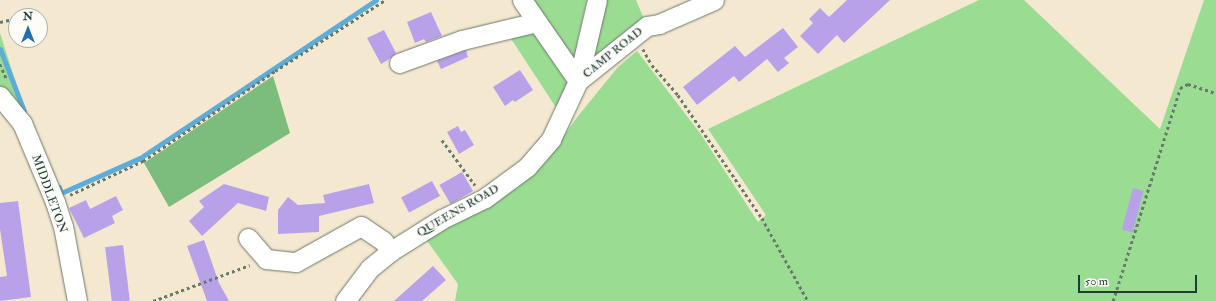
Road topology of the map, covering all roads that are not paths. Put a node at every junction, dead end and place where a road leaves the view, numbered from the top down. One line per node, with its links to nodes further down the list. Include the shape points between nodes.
1 (522, 0): 4 (street)
2 (597, 0): 6 (street, QUEENS ROAD)
3 (714, 0): 6 (street, CAMP ROAD, via 659,24 647,26)
4 (537, 22): 5 (street, via 462,40); 6 (street)
5 (399, 63)
6 (578, 81): 9 (street, QUEENS ROAD, via 551,139 527,167 485,198)
7 (0, 96): 10 (street, MIDDLETON, via 22,123 55,202 64,226)
8 (248, 238): 9 (street, via 266,259 296,262 362,226 383,241)
9 (391, 251): 11 (street, QUEENS ROAD, via 370,268)
10 (77, 301)
11 (345, 301)

